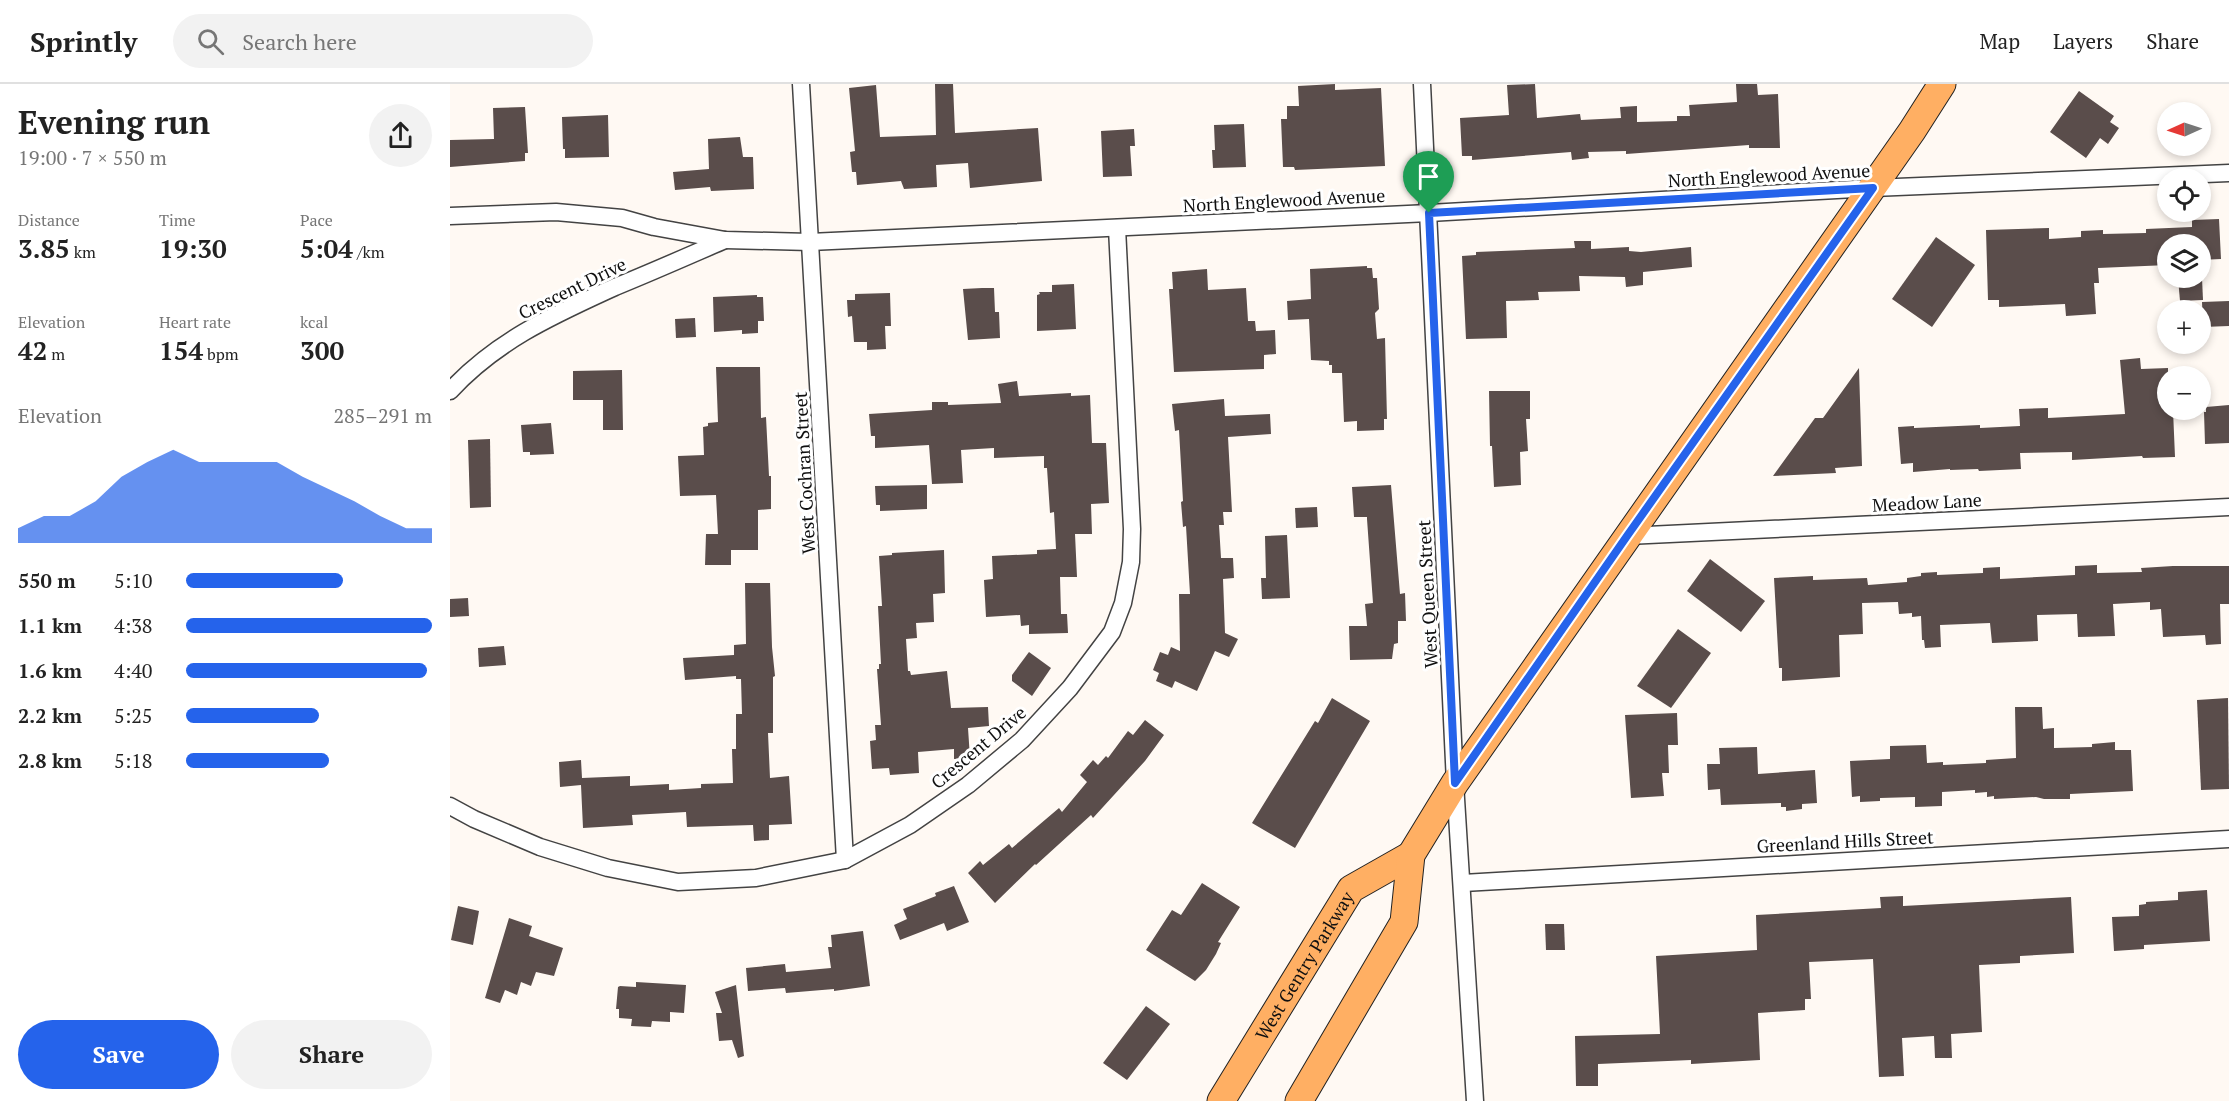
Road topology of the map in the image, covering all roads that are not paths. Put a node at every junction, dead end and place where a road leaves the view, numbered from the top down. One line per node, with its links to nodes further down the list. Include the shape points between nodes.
1 (801, 84): 10 (street, West Cochran Street)
2 (1422, 84): 6 (street, West Queen Street)
3 (1944, 87): 5 (main road, West Gentry Parkway)
4 (2229, 173): 5 (street, North Englewood Avenue)
5 (1873, 188): 6 (street, North Englewood Avenue); 13 (main road, West Gentry Parkway)
6 (1429, 213): 8 (street, North Englewood Avenue); 14 (street, West Queen Street)
7 (450, 216): 9 (street, North Englewood Avenue, via 556,212 622,218)
8 (1117, 228): 10 (street, North Englewood Avenue); 18 (street, Crescent Drive, via 1132,529 1131,562 1123,603 1112,632 1070,688 1022,740 968,785 910,825)
9 (725, 240): 10 (street, North Englewood Avenue); 11 (street, Crescent Drive, via 549,316 503,345)
10 (810, 242): 18 (street, West Cochran Street)
11 (450, 391)
12 (2229, 507): 13 (street, Meadow Lane)
13 (1627, 536): 14 (main road, West Gentry Parkway)
14 (1455, 783): 17 (main road, West Gentry Parkway); 19 (street, West Queen Street)
15 (451, 807): 18 (street, Crescent Drive, via 540,847 608,868 678,882 756,878)
16 (2229, 839): 19 (street, Greenland Hills Street)
17 (1411, 855): 20 (main road, West Gentry Parkway, via 1351,889); 21 (main road, West Gentry Parkway, via 1404,922)
18 (845, 860)
19 (1463, 882): 22 (street, West Queen Street)
20 (1221, 1101)
21 (1299, 1101)
22 (1475, 1101)

